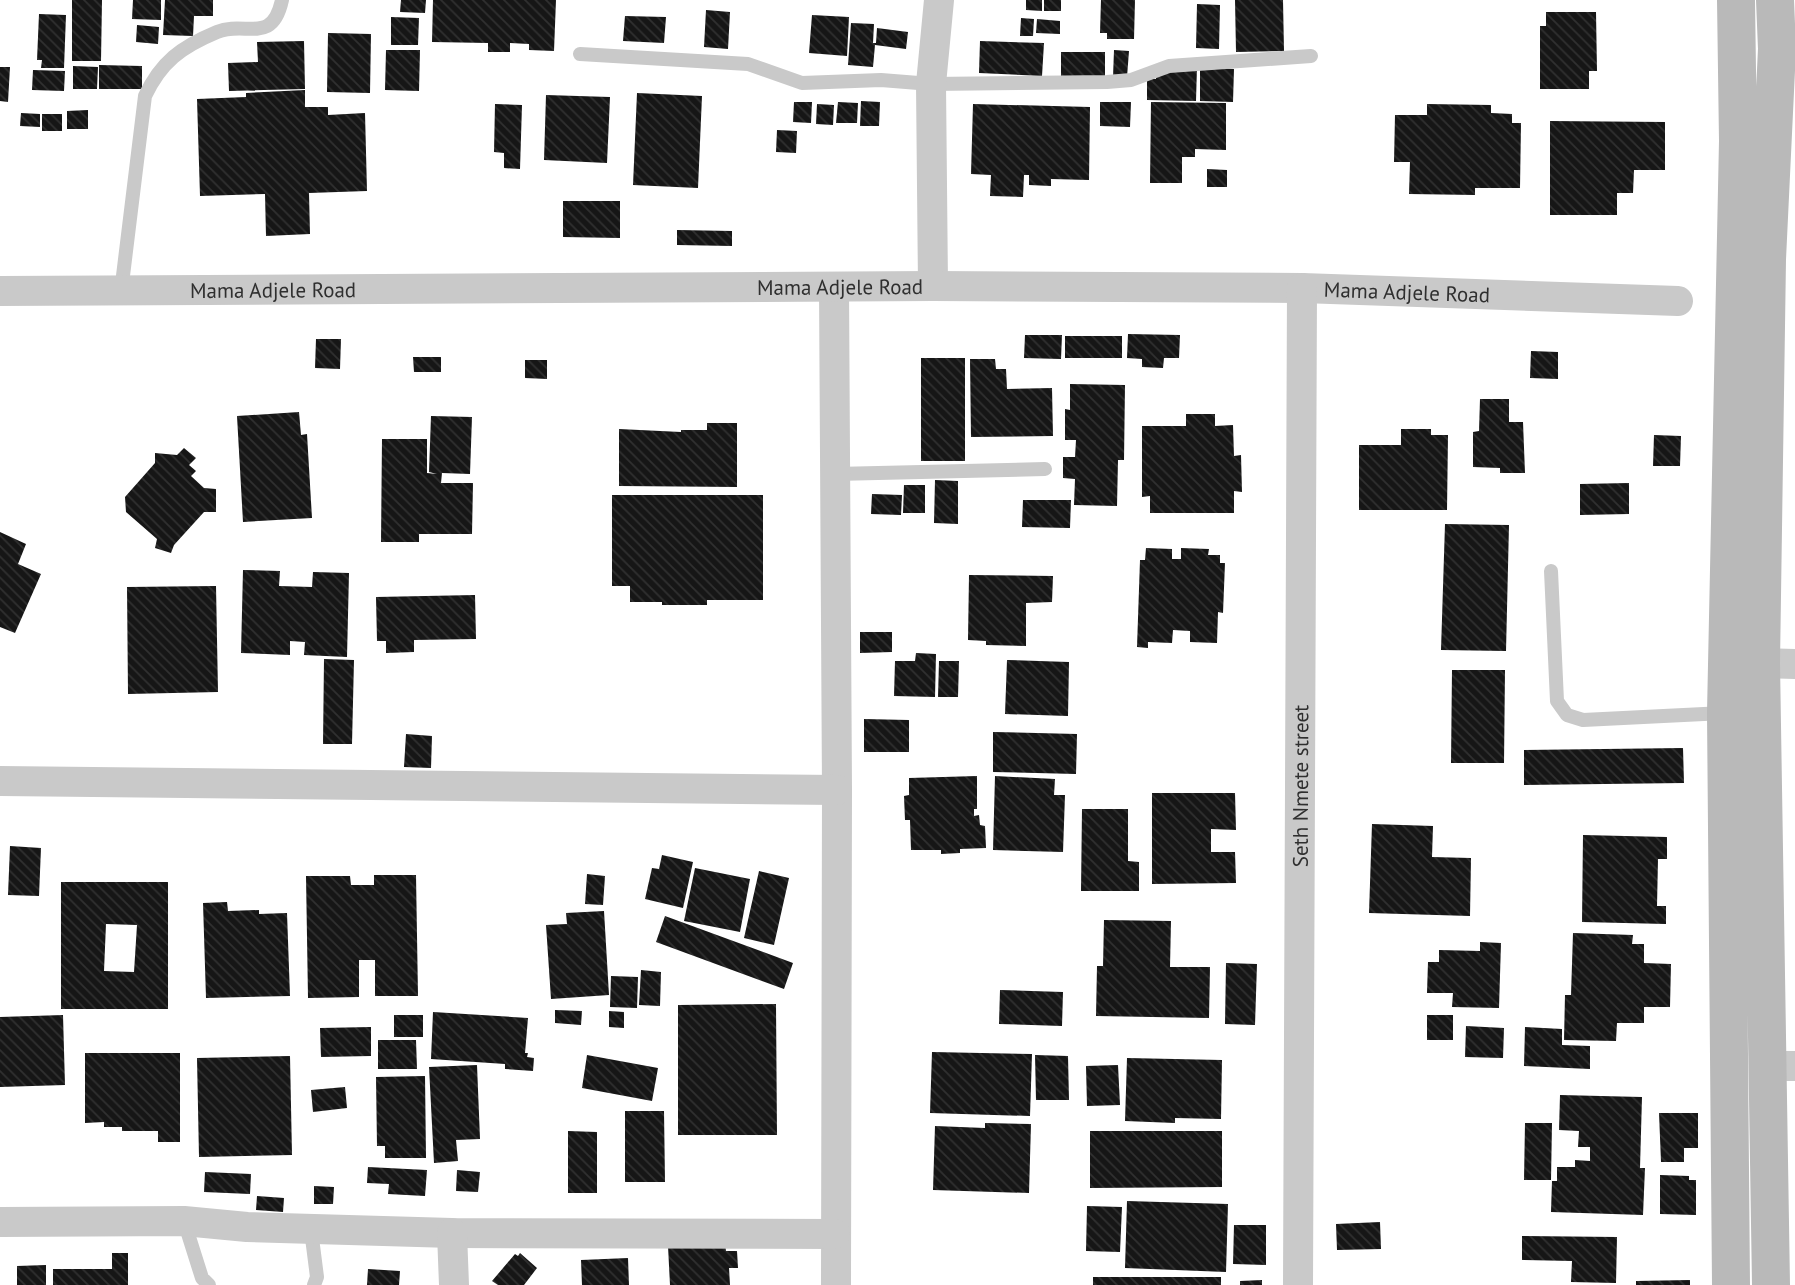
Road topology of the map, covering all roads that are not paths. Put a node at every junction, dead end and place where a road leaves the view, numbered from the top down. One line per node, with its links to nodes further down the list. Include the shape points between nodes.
1 (282, 0): 12 (lane, via 279,16 264,28 219,30 168,59 155,74 145,96)
2 (939, 0): 7 (street)
3 (1736, 0): 18 (main road)
4 (1775, 0): 17 (main road, via 1768,260)
5 (580, 54): 7 (lane, via 748,64 802,83)
6 (1311, 56): 7 (lane, via 1169,66 1131,80 1107,82)
7 (931, 83): 8 (street)
8 (933, 286): 9 (street, Mama Adjele Road); 10 (street, Mama Adjele Road)
9 (834, 287): 12 (street, Mama Adjele Road); 15 (street)
10 (1302, 288): 13 (street, Mama Adjele Road); 31 (street, Seth Nmete street)
11 (0, 291): 12 (street, Mama Adjele Road)
12 (121, 292)
13 (1678, 301)
14 (1045, 469): 15 (lane)
15 (835, 474): 20 (street)
16 (1551, 572): 18 (lane, via 1557,701 1567,715 1583,720)
17 (1778, 664): 21 (main road)
18 (1726, 713): 32 (main road)
19 (0, 781): 20 (street)
20 (837, 790): 26 (street)
21 (1782, 1066): 33 (main road)
22 (184, 1221): 23 (street); 24 (street); 27 (lane, via 202,1278)
23 (0, 1222)
24 (311, 1230): 25 (street); 28 (lane)
25 (452, 1233): 26 (street); 29 (street)
26 (835, 1234): 30 (street)
27 (209, 1285)
28 (314, 1285)
29 (454, 1285)
30 (836, 1285)
31 (1298, 1285)
32 (1731, 1285)
33 (1771, 1285)

